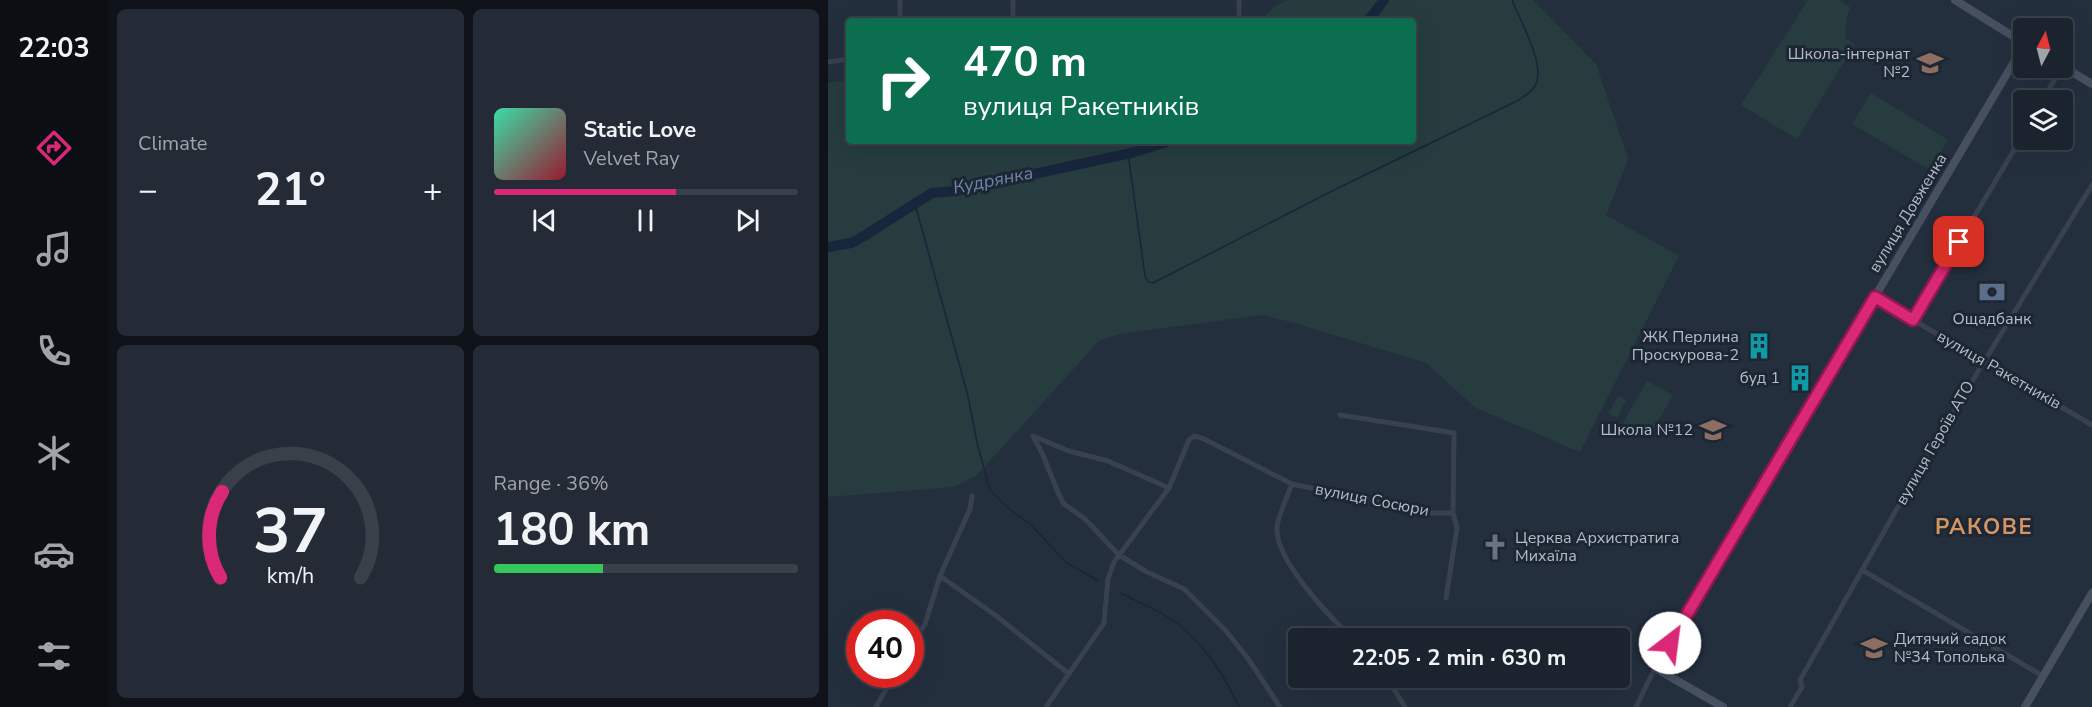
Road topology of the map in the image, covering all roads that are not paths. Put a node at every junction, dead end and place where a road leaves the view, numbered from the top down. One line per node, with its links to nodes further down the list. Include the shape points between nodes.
1 (900, 0): 5 (street)
2 (1013, 0): 6 (street)
3 (1239, 0): 7 (street)
4 (1955, 0): 8 (street)
5 (900, 18)
6 (1013, 18)
7 (1239, 18)
8 (2013, 37)
9 (846, 59): 10 (street)
10 (828, 62)
11 (2013, 63): 16 (street, вулиця Довженка)
12 (2073, 73): 13 (street)
13 (2092, 84)
14 (2014, 150): 17 (street)
15 (2092, 185): 18 (street, вулиця Героїв АТО)
16 (1875, 297): 17 (street, вулиця Ракетників); 32 (street, вулиця Довженка)
17 (1913, 320): 18 (street, вулиця Ракетників)
18 (1983, 361): 20 (street, вулиця Ракетників); 26 (street, вулиця Героїв АТО)
19 (1340, 415): 24 (street, via 1454,433)
20 (2092, 425)
21 (1292, 484): 22 (street, вулиця Сосюри, via 1194,436); 24 (street, вулиця Сосюри, via 1433,513); 31 (street, via 1277,528 1280,544 1290,567)
22 (1169, 488): 25 (street); 25 (street, via 1108,461 1033,436 1065,504)
23 (972, 496): 27 (street)
24 (1453, 513): 29 (street, via 1457,528)
25 (1119, 555): 33 (street, via 1108,579 1104,623); 39 (street, via 1184,589 1249,660)
26 (1862, 570): 34 (street); 43 (street, вулиця Героїв АТО, via 1800,680 1802,687)
27 (940, 576): 30 (street); 33 (street)
28 (2092, 593): 34 (street)
29 (1446, 598)
30 (924, 626)
31 (1342, 628)
32 (1655, 668): 41 (street, вулиця Довженка); 42 (street)
33 (1068, 673): 38 (street)
34 (2043, 676): 44 (street)
35 (887, 688): 37 (street)
36 (1393, 688): 40 (street)
37 (876, 707)
38 (1046, 707)
39 (1280, 707)
40 (1405, 707)
41 (1636, 707)
42 (1723, 707)
43 (1790, 707)
44 (2025, 707)

